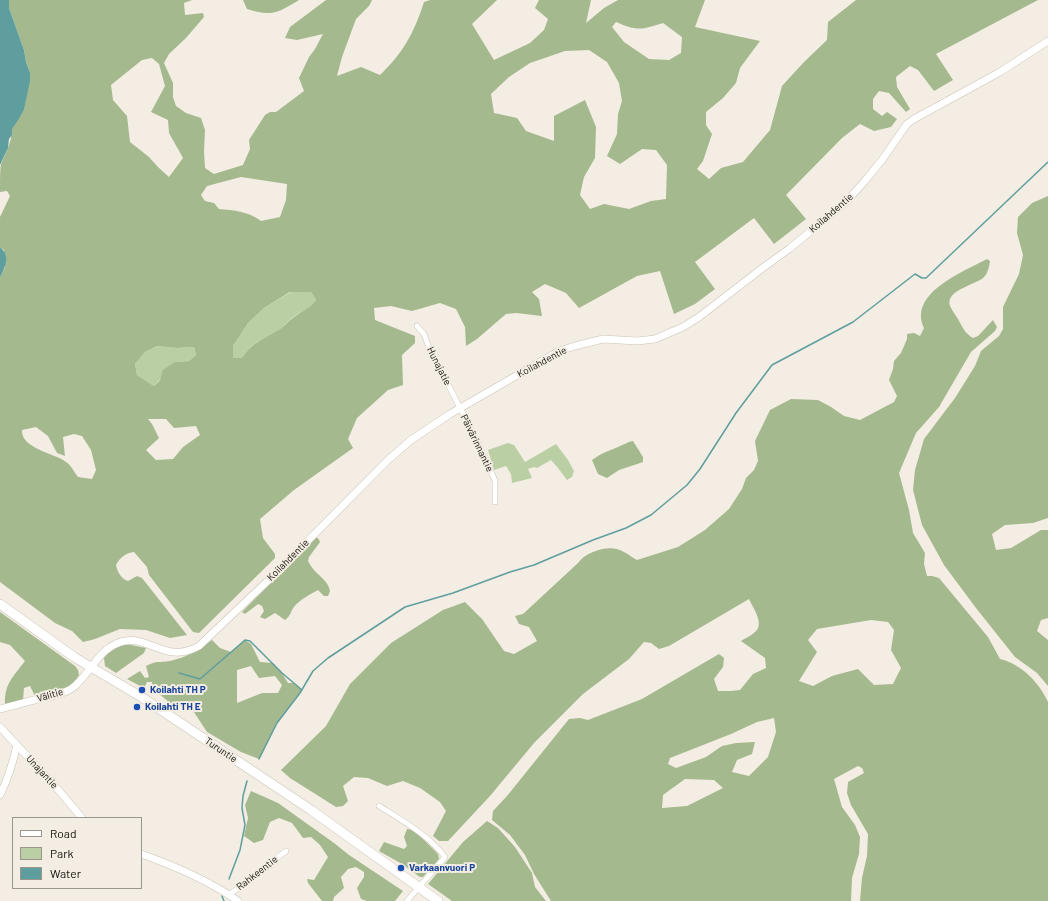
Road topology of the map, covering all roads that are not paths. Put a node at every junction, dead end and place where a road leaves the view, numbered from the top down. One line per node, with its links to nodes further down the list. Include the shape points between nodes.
1 (1048, 42): 3 (street, Koilahdentie, via 907,124 869,176 846,202 789,249 684,327 655,339 603,339 559,351)
2 (417, 326): 3 (street, Hunajatie, via 424,334)
3 (460, 408): 4 (street, Päivärinnantie, via 480,445 495,481); 6 (street, Koilahdentie, via 411,440 388,460 199,646 179,653 137,641 124,641 107,649)
4 (495, 502)
5 (0, 604): 6 (highway, Turuntie)
6 (90, 667): 7 (street, Välitie, via 79,682 60,694); 15 (highway, Turuntie, via 143,698 305,805)
7 (0, 709)
8 (0, 727): 9 (street, Unajantie)
9 (17, 745): 10 (street); 12 (street, Unajantie)
10 (0, 795)
11 (379, 806): 15 (street, via 411,826 445,857)
12 (81, 817)
13 (286, 851): 16 (street, Rahkeentie)
14 (142, 854): 16 (street, via 194,875)
15 (419, 887): 18 (street); 19 (highway, Turuntie)
16 (229, 895): 17 (street)
17 (238, 901)
18 (407, 901)
19 (438, 901)

